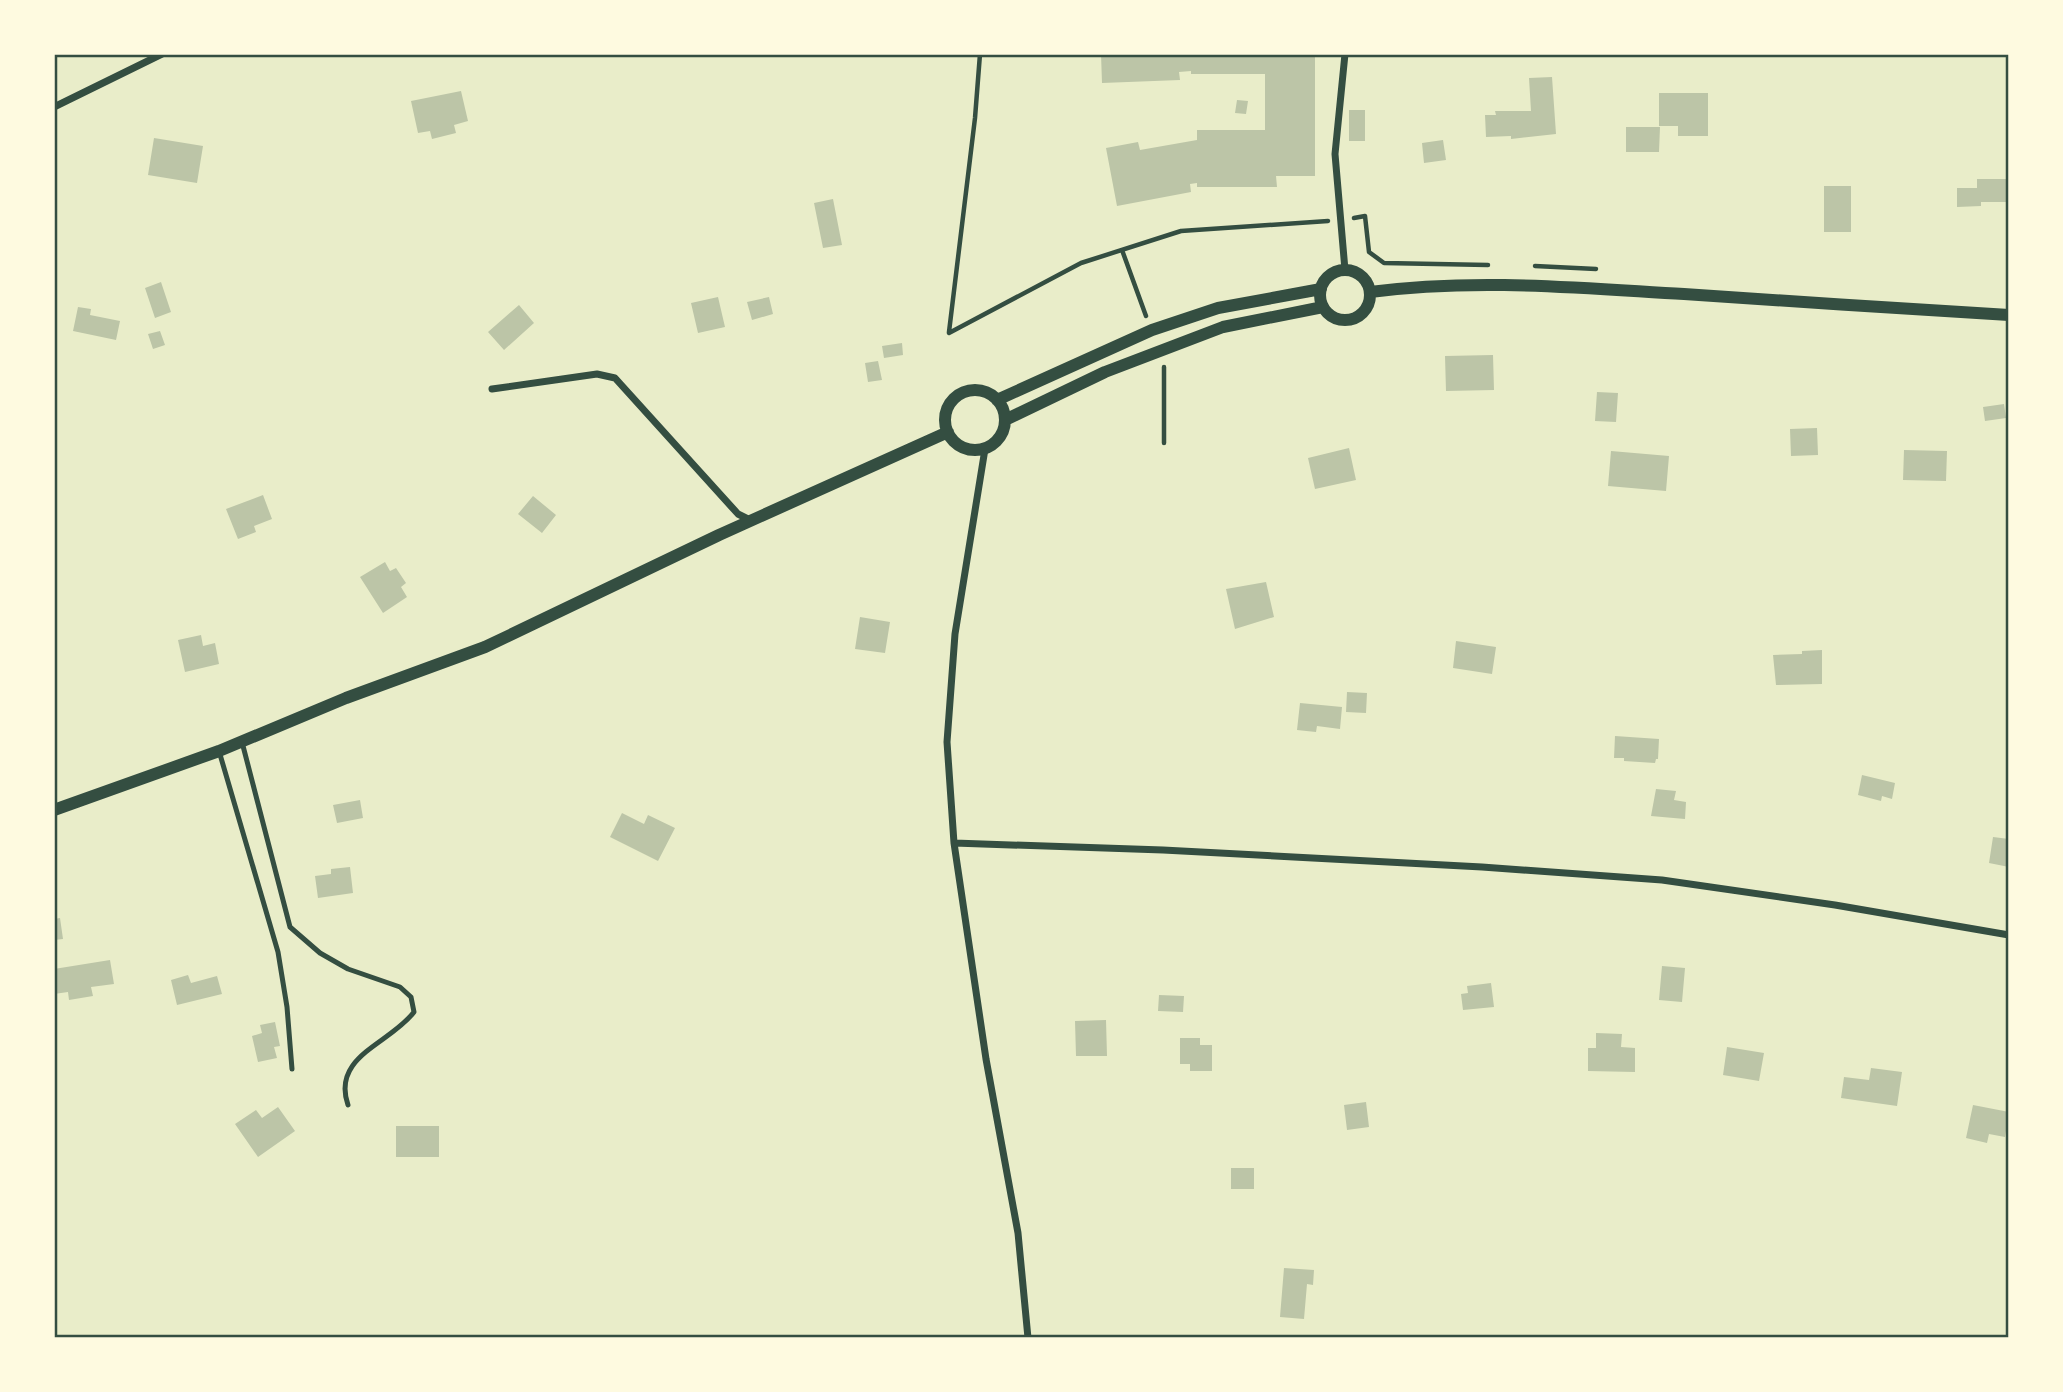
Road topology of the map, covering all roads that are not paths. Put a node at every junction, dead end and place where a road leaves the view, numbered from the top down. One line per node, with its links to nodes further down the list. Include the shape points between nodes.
1 (162, 54): 3 (street)
2 (1345, 54): 4 (street, via 1335,154)
3 (54, 107)
4 (1345, 270): 5 (street, via 1330,275); 6 (street, via 1359,274)
5 (1321, 289): 7 (street); 10 (street, via 1218,308 1152,330)
6 (1370, 292): 7 (street, via 1368,306 1355,318 1337,319); 8 (street, via 1411,286 1563,286)
7 (1323, 307): 11 (street, via 1223,327 1105,372)
8 (2009, 315)
9 (492, 389): 14 (street, via 597,373 615,378 738,514)
10 (997, 400): 11 (street); 12 (street, via 974,390 955,398 945,416)
11 (1005, 420): 13 (street, via 998,440)
12 (948, 432): 13 (street, via 962,448); 14 (street)
13 (985, 449): 18 (street, via 955,634 947,742)
14 (751, 521): 15 (street, via 485,647)
15 (242, 742): 16 (street); 21 (lane, via 290,927 320,953 348,969 400,987 411,997 414,1012 405,1024 349,1069 344,1091)
16 (219, 751): 17 (street); 20 (lane, via 278,952)
17 (54, 810)
18 (954, 843): 19 (street, via 1163,850 1662,880); 22 (street, via 1018,1233)
19 (2009, 935)
20 (292, 1069)
21 (348, 1105)
22 (1028, 1338)

